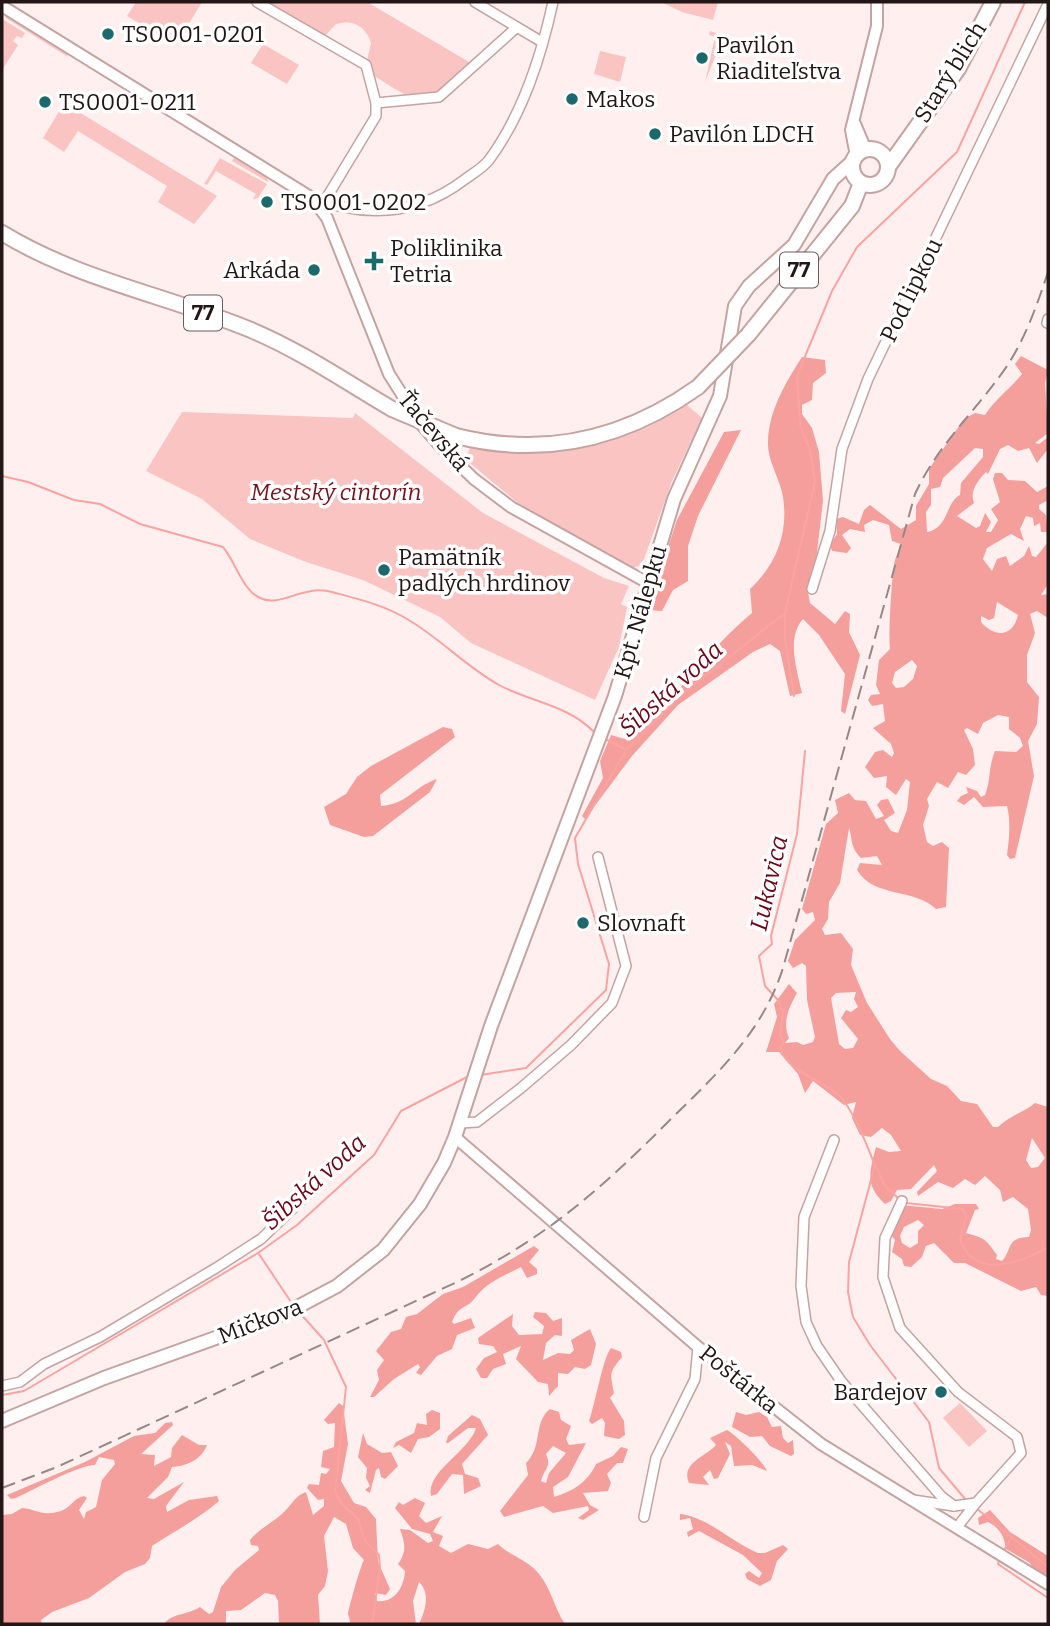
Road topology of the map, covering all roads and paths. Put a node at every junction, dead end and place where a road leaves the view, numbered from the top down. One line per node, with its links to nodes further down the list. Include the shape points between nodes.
1 (257, 2): 10 (street, via 366,65)
2 (475, 2): 8 (street)
3 (553, 2): 9 (street, Ťačevská)
4 (877, 2): 12 (street, via 877,26 853,118)
5 (993, 2): 11 (main road, Starý blich / 77, via 958,69)
6 (1048, 5): 20 (street, Pod lipkou, via 868,379 842,449 830,531)
7 (2, 6): 16 (street, Ťačevská)
8 (516, 29): 9 (street); 10 (street, via 439,97)
9 (542, 42): 17 (street, Ťačevská, via 516,116 488,162 455,187 419,206 382,211)
10 (376, 103): 17 (street, via 376,117)
11 (905, 141): 12 (main road, Starý blich / 77); 13 (main road, Starý blich / 77)
12 (864, 154): 13 (main road); 14 (main road, 77); 15 (main road, Kpt. Nálepku)
13 (888, 167): 14 (main road, 77, via 882,181)
14 (863, 181): 15 (main road, via 838,180); 18 (main road, 77, bridge, via 852,206 748,335 698,387 631,427 565,444 503,446 456,436 392,409 263,336 68,266)
15 (828, 188): 19 (main road, Kpt. Nálepku, via 794,245 749,286 735,306 724,380 674,499)
16 (312, 198): 17 (street, Ťačevská); 19 (street, Ťačevská, via 327,218 389,374 420,423 474,479 511,507)
17 (324, 202)
18 (2, 233)
19 (648, 583): 22 (main road, Kpt. Nálepku, via 605,723)
20 (812, 589)
21 (598, 858): 22 (street, via 626,966 612,1003 521,1088 477,1122)
22 (460, 1123): 23 (main road, Kpt. Nálepku)
23 (455, 1138): 27 (street, Poštárka); 29 (main road, Mičkova, via 420,1204 383,1250 337,1286 298,1308 104,1378)
24 (834, 1140): 32 (street, via 804,1217 801,1286 806,1322 841,1381)
25 (308, 1194): 28 (street, via 261,1238 216,1268 20,1382)
26 (902, 1201): 31 (street, via 885,1238 883,1277 900,1328 958,1392 1017,1437 1021,1453)
27 (698, 1347): 30 (street, Poštárka, via 821,1444); 33 (street, via 695,1379 656,1458)
28 (2, 1386)
29 (2, 1421)
30 (908, 1499): 32 (street); 34 (street, Poštárka)
31 (976, 1503): 32 (street); 34 (street)
32 (954, 1506)
33 (644, 1517)
34 (958, 1526): 35 (street, Poštárka)
35 (1048, 1584)

